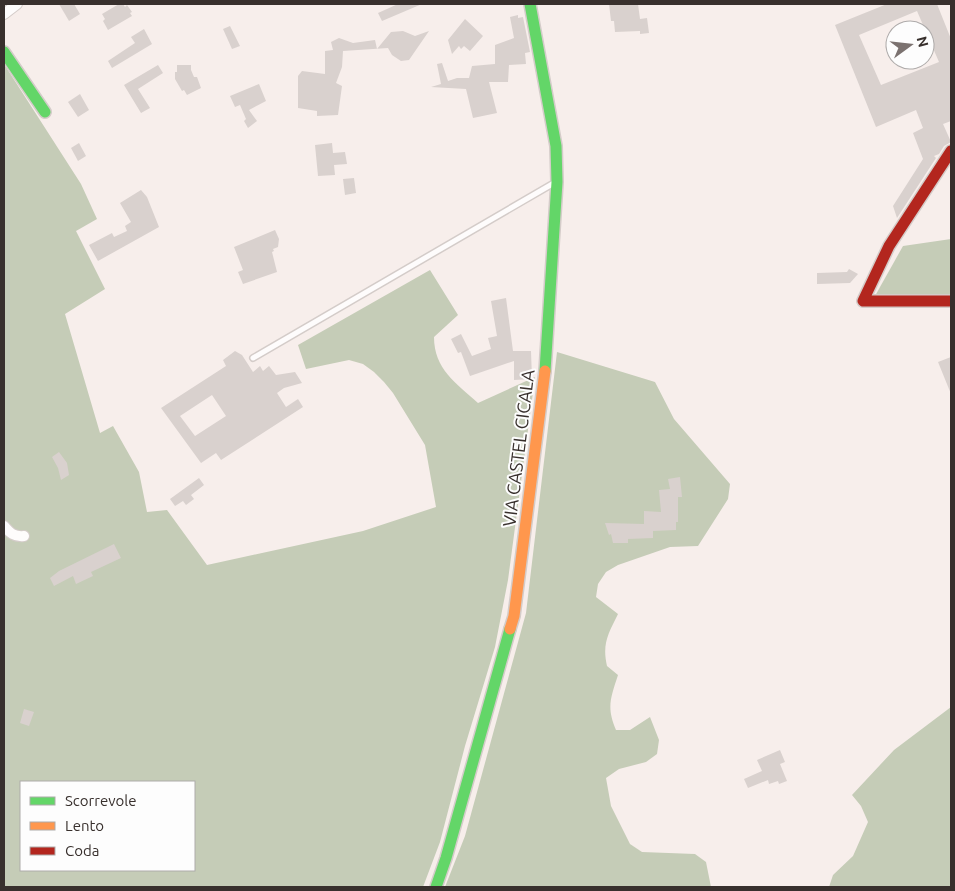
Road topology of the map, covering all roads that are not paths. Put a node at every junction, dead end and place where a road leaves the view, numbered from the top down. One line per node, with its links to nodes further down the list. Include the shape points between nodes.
1 (17, 4): 3 (street)
2 (530, 4): 7 (street, VIA CASTEL CICALA, via 556,146)
3 (4, 14)
4 (4, 52): 5 (street)
5 (46, 112)
6 (951, 151): 8 (street, via 889,246 863,301)
7 (557, 182): 9 (lane); 12 (street, VIA CASTEL CICALA, via 547,359 514,616)
8 (951, 301)
9 (253, 358)
10 (4, 526): 11 (street, via 11,534)
11 (24, 536)
12 (436, 887)

